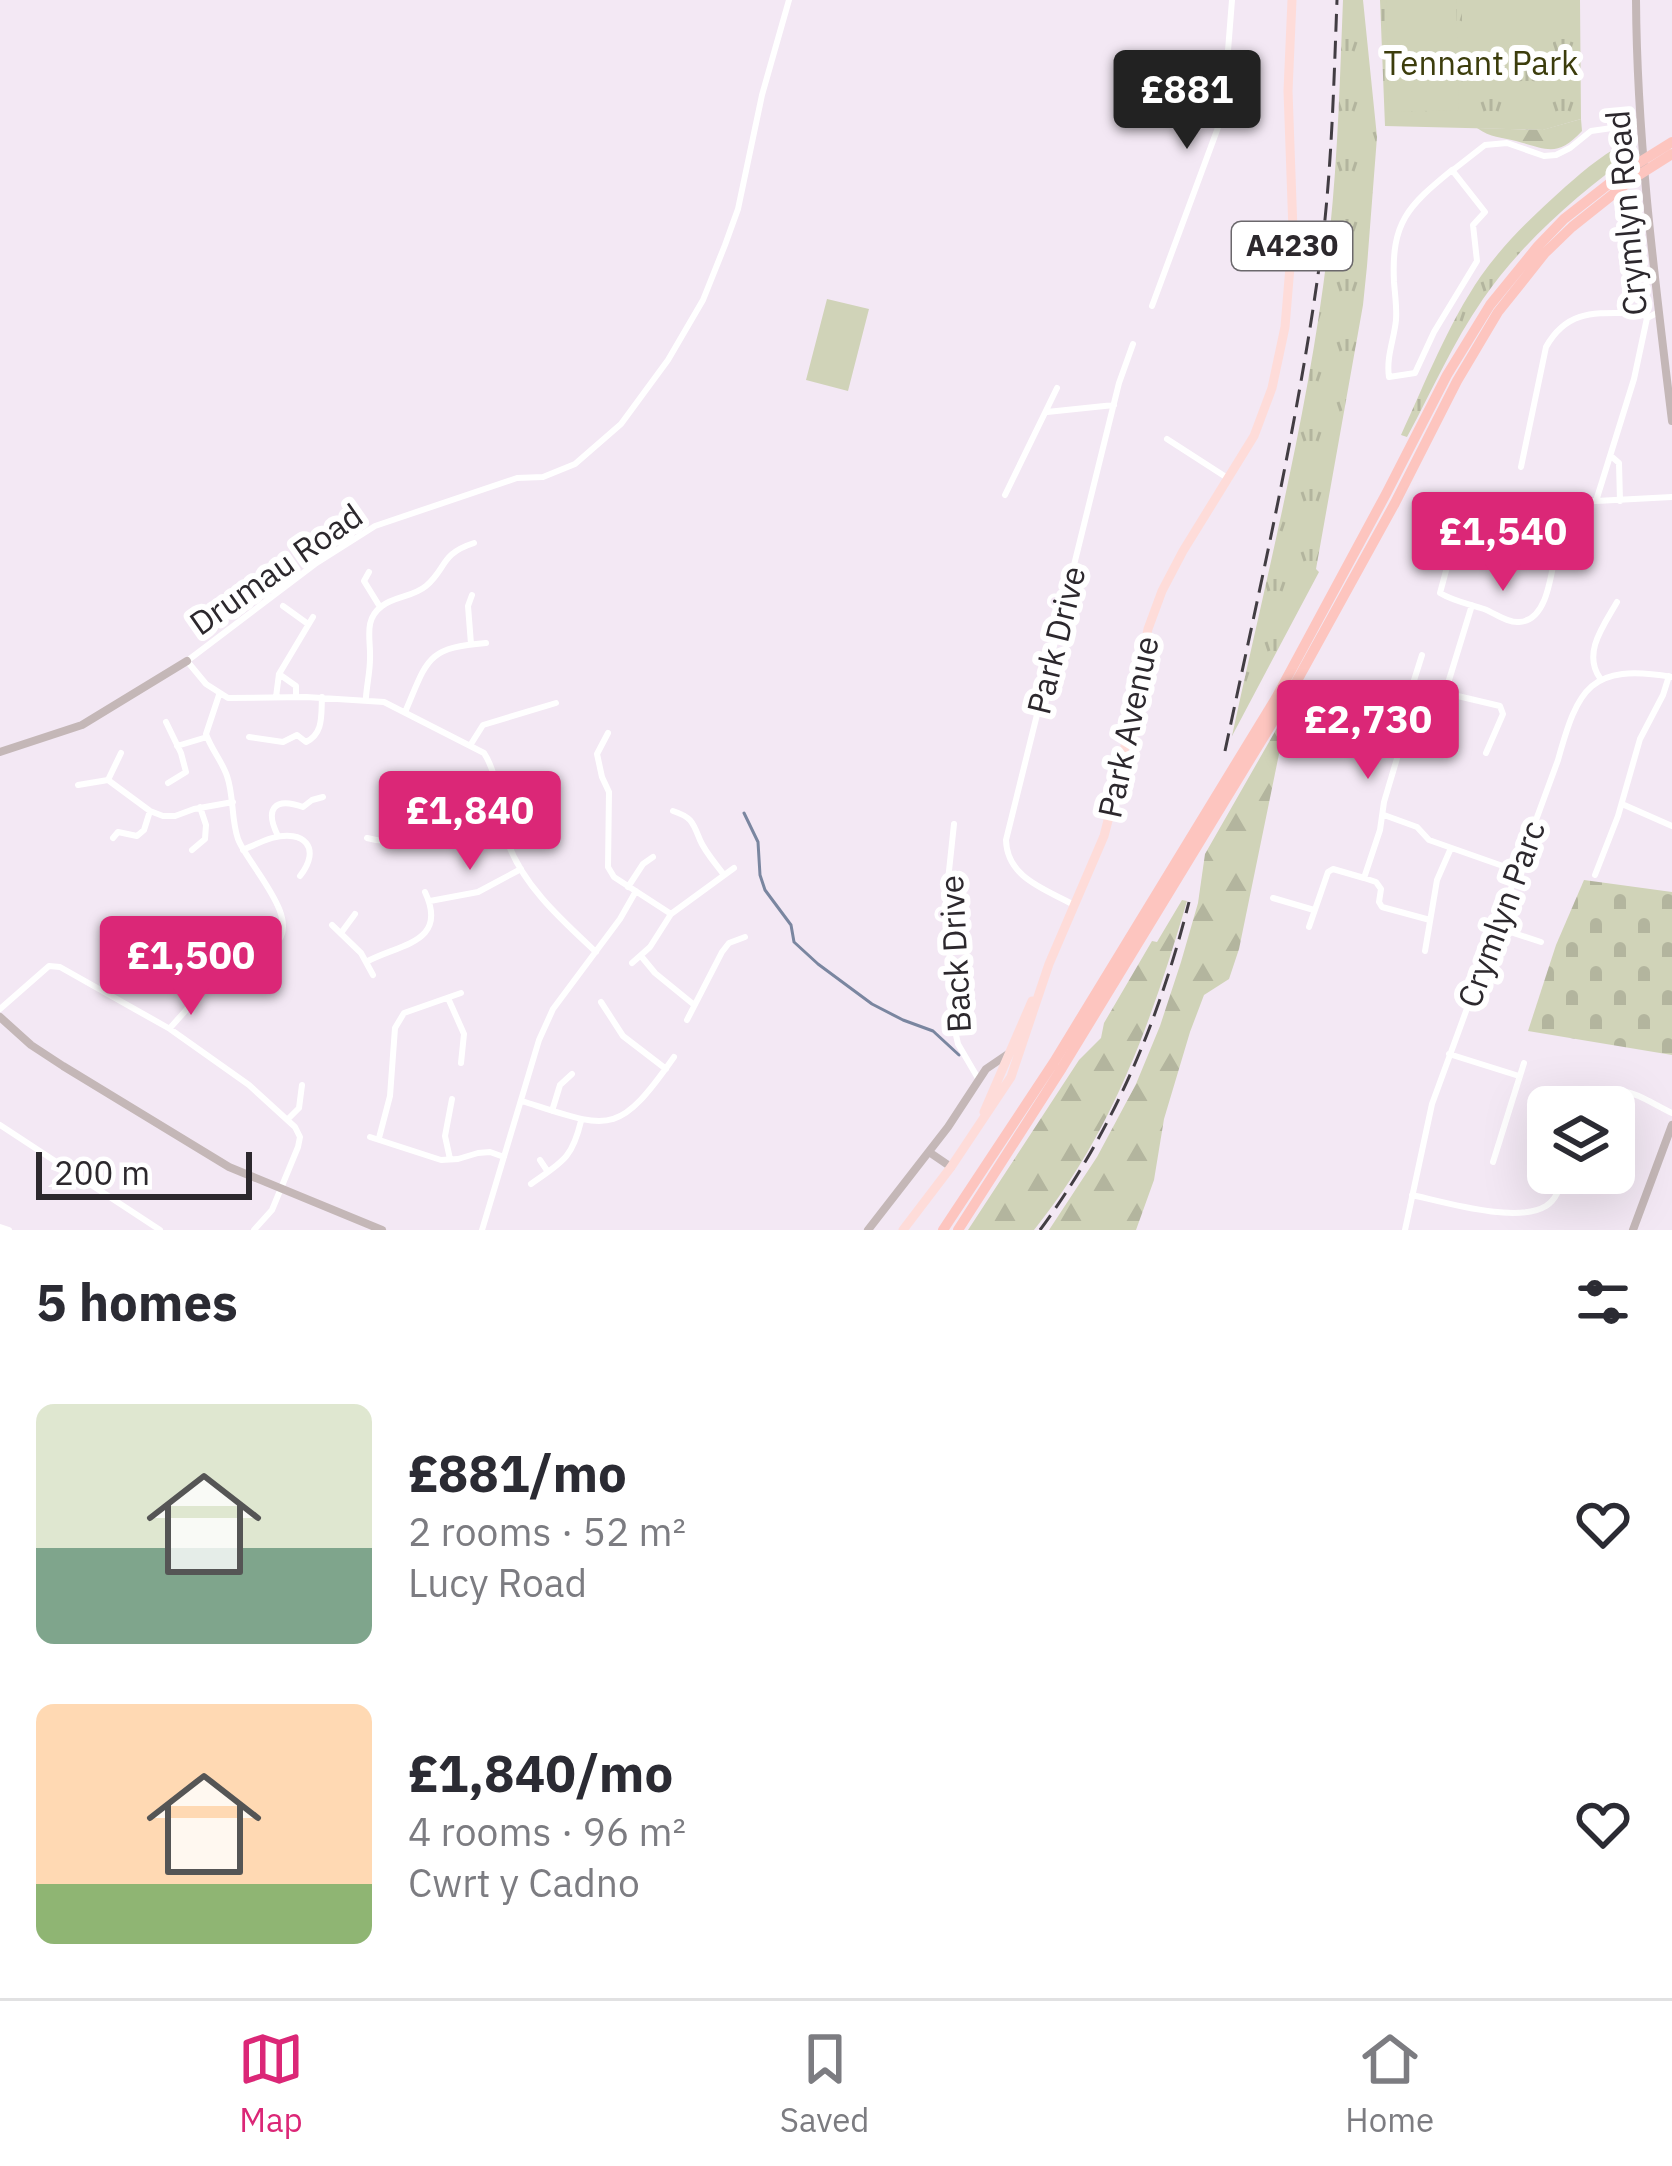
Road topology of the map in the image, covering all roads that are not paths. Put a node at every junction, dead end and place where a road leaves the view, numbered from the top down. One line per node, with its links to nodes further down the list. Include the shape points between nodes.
1 (789, 0): 35 (street, Drumau Road, via 718,263 668,360 621,424 575,464 376,526)
2 (1232, 0): 9 (street, via 1223,114)
3 (1292, 0): 19 (main road, A4230, via 1285,327 1264,414)
4 (1636, 0): 5 (street, Crymlyn Road)
5 (1640, 124): 8 (street, via 1591,130 1556,155 1485,145); 10 (street, Crymlyn Road)
6 (1672, 142): 157 (highway, via 1564,219 1490,305 1276,698)
7 (1672, 154): 158 (highway, via 1572,227 1498,312 1288,697)
8 (1452, 170): 8 (street, via 1402,219 1389,377 1415,373 1477,260 1473,225 1485,212)
9 (1152, 306)
10 (1652, 315): 15 (street, Crymlyn Road); 17 (street); 18 (street, via 1588,314 1555,330)
11 (1133, 344): 13 (street, Park Drive)
12 (1057, 388): 14 (street)
13 (1114, 405): 14 (street); 91 (street, Park Drive, via 1006,841 1017,872)
14 (1048, 412): 20 (street)
15 (1672, 422)
16 (1167, 439): 19 (street)
17 (1611, 456): 22 (street); 23 (street)
18 (1521, 467)
19 (1229, 479): 91 (main road, Park Avenue / A4230, via 1175,566 1148,629 1110,816)
20 (1005, 495)
21 (1672, 497): 22 (street)
22 (1620, 500): 23 (street)
23 (1596, 501): 25 (street, via 1568,508)
24 (474, 543): 31 (street, via 457,548 429,584)
25 (1556, 553): 29 (street, via 1540,607 1526,621); 29 (street, via 1458,526 1439,593)
26 (369, 572): 31 (street, via 364,580)
27 (472, 595): 33 (street)
28 (1617, 602): 38 (street, via 1592,659)
29 (1472, 605): 40 (street)
30 (283, 606): 36 (street, via 310,620)
31 (380, 607): 45 (street, via 368,632)
32 (486, 643): 33 (street)
33 (471, 644): 47 (street, via 437,653)
34 (1422, 655): 39 (street)
35 (187, 661): 41 (street); 54 (street, Drumau Road, via 82,725)
36 (280, 674): 42 (street, via 296,686); 43 (street)
37 (1670, 676): 38 (street); 66 (street)
38 (1600, 678): 82 (street, Crymlyn Parc, via 1570,718)
39 (1415, 682): 40 (street); 70 (street)
40 (1445, 693): 56 (street, via 1500,706)
41 (219, 695): 43 (street); 50 (street)
42 (296, 697): 43 (street); 44 (street)
43 (276, 698)
44 (322, 698): 45 (street); 51 (street, via 316,737)
45 (365, 699): 47 (street)
46 (556, 704): 52 (street, via 482,725)
47 (406, 711): 52 (street)
48 (166, 722): 53 (street)
49 (608, 733): 87 (street, via 597,754 609,792 608,867)
50 (207, 737): 53 (street); 65 (street)
51 (249, 737)
52 (470, 745): 61 (street, via 489,760)
53 (177, 746): 58 (street, via 186,772)
54 (0, 752)
55 (121, 753): 57 (street)
56 (1486, 753)
57 (108, 780): 59 (street); 69 (street)
58 (167, 783)
59 (78, 784)
60 (540, 786): 61 (street)
61 (496, 788): 64 (street); 80 (street)
62 (386, 796): 64 (street, via 401,788)
63 (323, 797): 73 (street, via 303,807 274,806)
64 (421, 800): 75 (street, via 412,833)
65 (233, 802): 67 (street); 78 (street)
66 (1622, 804): 72 (street); 84 (street)
67 (200, 807): 69 (street, via 175,816); 77 (street, via 205,839)
68 (674, 811): 83 (street, via 696,824)
69 (150, 812): 74 (street, via 137,836)
70 (1383, 815): 76 (street); 86 (street)
71 (954, 824): 126 (street, Back Drive, via 946,899 955,1026)
72 (1672, 825)
73 (278, 836): 78 (street); 85 (street, via 309,844)
74 (113, 838)
75 (367, 838)
76 (1451, 848): 82 (street); 95 (street)
77 (192, 850)
78 (243, 850): 114 (street, via 273,895 281,935 268,948 211,957 196,999)
79 (653, 856): 87 (street)
80 (521, 868): 90 (street, via 478,892); 103 (street)
81 (734, 868): 83 (street)
82 (1517, 871): 98 (street, Crymlyn Parc)
83 (724, 875): 94 (street)
84 (1595, 875)
85 (300, 876)
86 (1364, 878): 92 (street, via 1328,872); 95 (street, via 1381,889 1379,905)
87 (632, 889): 94 (street); 103 (street)
88 (425, 892): 90 (street)
89 (1273, 898): 92 (street)
90 (430, 902): 105 (street, via 419,940)
91 (1074, 905): 119 (main road, Park Avenue / A4230)
92 (1314, 910): 97 (street)
93 (355, 914): 99 (street)
94 (671, 914): 104 (street)
95 (1430, 920): 102 (street)
96 (332, 925): 99 (street)
97 (1309, 927)
98 (1495, 927): 101 (street); 117 (street, Crymlyn Parc)
99 (341, 933): 105 (street)
100 (745, 937): 111 (street, via 722,952)
101 (1541, 943)
102 (1425, 951)
103 (596, 952): 130 (street, via 553,1009)
104 (641, 956): 106 (street); 111 (street)
105 (367, 962): 107 (street)
106 (632, 963)
107 (373, 975)
108 (461, 993): 109 (street)
109 (448, 998): 116 (street); 140 (street, via 399,1019 391,1096 375,1138)
110 (601, 1002): 122 (street, via 623,1036)
111 (693, 1004): 113 (street)
112 (0, 1013): 114 (street, via 49,966 60,967); 146 (street, via 31,1045 140,1115)
113 (687, 1020)
114 (170, 1029): 133 (street)
115 (452, 1050): 116 (street)
116 (463, 1053): 120 (street)
117 (1449, 1054): 125 (street); 148 (street, Crymlyn Parc)
118 (674, 1058): 122 (street)
119 (1012, 1058): 123 (main road, Park Avenue / A4230); 126 (street, via 991,1064); 135 (main road, A4230, via 1006,1087)
120 (461, 1063)
121 (1523, 1063): 125 (street)
122 (666, 1069): 134 (street, via 630,1112)
123 (1000, 1073): 126 (street); 135 (main road, A4230)
124 (572, 1074): 131 (street)
125 (1519, 1076): 142 (street)
126 (979, 1080): 138 (street)
127 (302, 1085): 133 (street)
128 (1635, 1093): 132 (street)
129 (452, 1099): 140 (street)
130 (522, 1101): 131 (street); 139 (street)
131 (552, 1111): 134 (street)
132 (1672, 1113)
133 (288, 1119): 146 (street, via 300,1137)
134 (581, 1121): 144 (street, via 569,1156)
135 (980, 1122): 143 (main road, A4230)
136 (0, 1125): 151 (street)
137 (1672, 1125): 160 (street)
138 (929, 1152): 143 (street); 155 (street)
139 (504, 1157): 140 (street); 154 (street)
140 (450, 1159)
141 (540, 1160): 144 (street)
142 (1493, 1162)
143 (951, 1167): 156 (main road, A4230)
144 (548, 1172): 145 (street)
145 (531, 1184)
146 (281, 1189): 152 (street); 153 (street)
147 (1557, 1194): 148 (street, via 1544,1208 1523,1212)
148 (1412, 1195): 159 (street, Crymlyn Parc)
149 (0, 1227): 150 (street)
150 (9, 1230)
151 (160, 1230)
152 (254, 1230)
153 (382, 1230)
154 (482, 1230)
155 (868, 1230)
156 (903, 1230)
157 (943, 1230)
158 (958, 1230)
159 (1405, 1230)
160 (1633, 1230)

